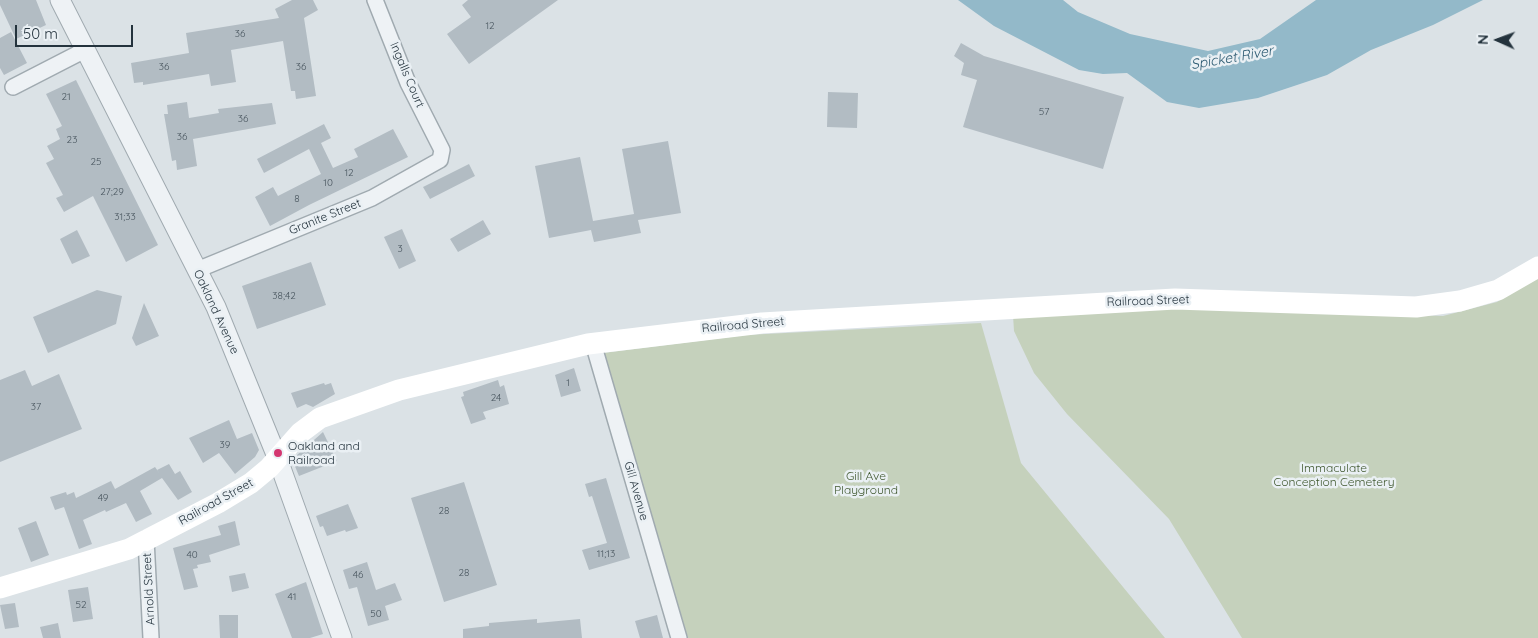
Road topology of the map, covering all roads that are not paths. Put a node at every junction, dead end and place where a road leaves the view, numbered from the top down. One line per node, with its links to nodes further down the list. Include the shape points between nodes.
1 (60, 0): 3 (street, Oakland Avenue)
2 (375, 0): 5 (street, Ingalls Court, via 408,83)
3 (85, 50): 4 (street); 7 (street, Oakland Avenue)
4 (13, 87)
5 (442, 150): 7 (street, Granite Street, via 440,160 372,198)
6 (1538, 267): 8 (main road, Railroad Street, via 1498,290 1460,301 1416,307 1175,298 762,323)
7 (197, 270): 9 (street, Oakland Avenue, via 241,366)
8 (593, 344): 9 (main road, Railroad Street, via 399,390 350,407 320,418); 14 (street, Gill Avenue)
9 (277, 457): 10 (main road, Railroad Street, via 251,483); 13 (street, Oakland Avenue)
10 (146, 539): 11 (main road, Railroad Street, via 128,549); 12 (street, Arnold Street)
11 (0, 588)
12 (151, 638)
13 (342, 638)
14 (679, 638)

